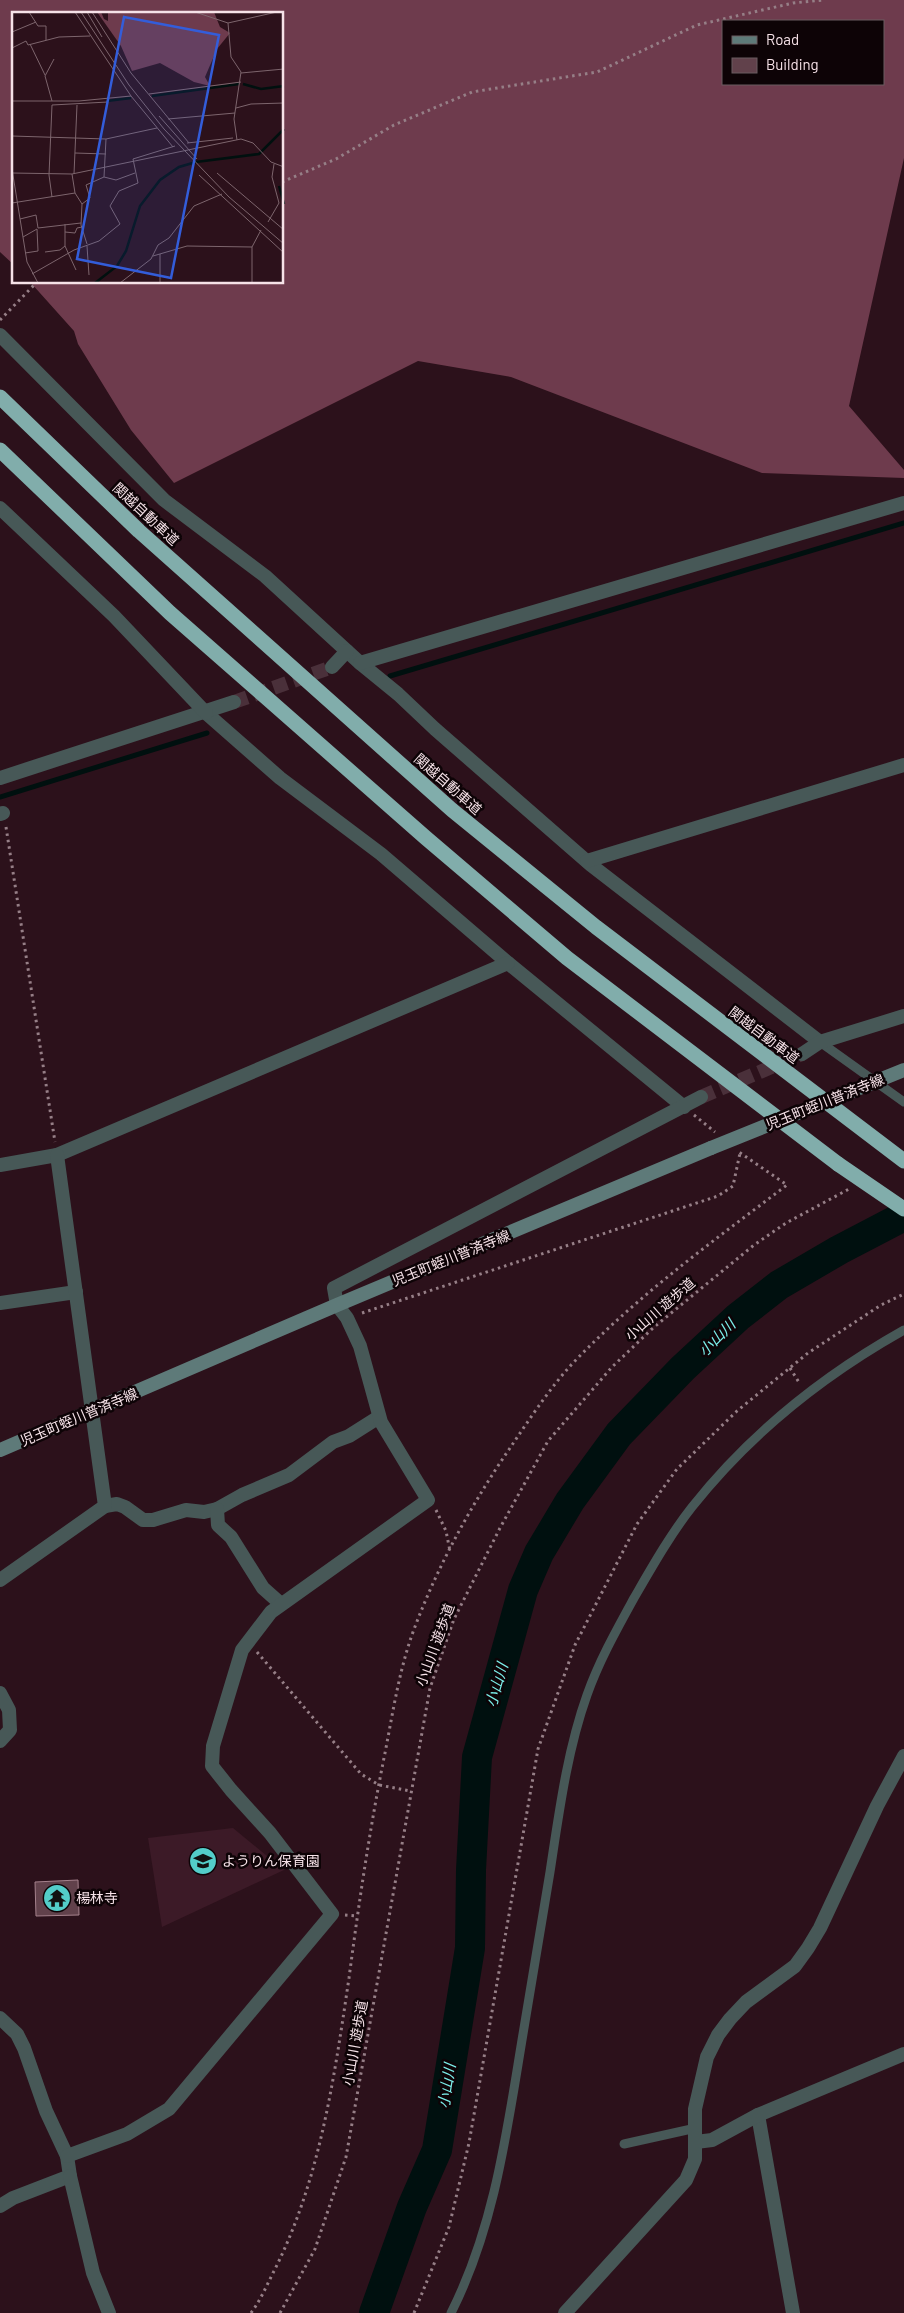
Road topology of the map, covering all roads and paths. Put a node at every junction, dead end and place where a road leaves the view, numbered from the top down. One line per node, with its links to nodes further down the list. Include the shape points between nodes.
1 (823, 0): 2 (path, via 793,3 696,25 596,72 472,92 394,125 336,159)
2 (284, 181)
3 (35, 284): 4 (path)
4 (0, 320)
5 (0, 335): 10 (street, via 164,500 265,576)
6 (0, 396): 31 (highway, 関越自動車道, via 139,531 452,810 596,927)
7 (0, 450): 34 (highway, bridge, via 170,613 567,958 838,1164)
8 (904, 503): 11 (street)
9 (0, 508): 14 (street, via 114,616)
10 (347, 651): 11 (street); 12 (street)
11 (360, 663): 18 (street)
12 (332, 667)
13 (234, 702): 14 (street)
14 (206, 713): 16 (street); 19 (street, via 280,778 381,854)
15 (904, 765): 18 (street)
16 (0, 778)
17 (2, 814): 30 (path)
18 (587, 861): 21 (street)
19 (508, 963): 26 (street); 30 (street)
20 (904, 1016): 21 (street)
21 (820, 1042): 22 (street); 25 (lane)
22 (802, 1054)
23 (904, 1070): 38 (main road, 児玉町蛭川普済寺線, bridge, via 710,1148)
24 (701, 1097): 26 (street)
25 (904, 1102)
26 (684, 1107): 27 (path); 38 (street, via 334,1288)
27 (719, 1136)
28 (733, 1147): 29 (path)
29 (740, 1153): 39 (path, via 733,1186 718,1196); 49 (path, via 788,1185 635,1304 570,1366 526,1423 479,1493)
30 (57, 1155): 32 (street); 35 (street)
31 (904, 1161)
32 (0, 1164)
33 (850, 1189): 57 (path, 小山川 遊歩道, via 786,1223 754,1245 653,1328 612,1367 548,1441 454,1620 430,1688)
34 (904, 1209)
35 (76, 1292): 37 (street); 43 (street)
36 (904, 1294): 41 (path, via 881,1305)
37 (0, 1303)
38 (337, 1306): 39 (street); 43 (main road, 児玉町蛭川普済寺線)
39 (347, 1318): 44 (street, via 360,1346)
40 (904, 1330): 70 (lane, via 842,1368 787,1411 723,1470 670,1538 605,1652 587,1694 572,1746 497,2186 475,2259)
41 (790, 1368): 42 (path); 69 (path, via 737,1411 677,1469 637,1524 575,1645 538,1749 467,2152 448,2227)
42 (795, 1378)
43 (92, 1411): 45 (main road, 児玉町蛭川普済寺線); 47 (street)
44 (379, 1417): 46 (street); 48 (street, via 333,1442 289,1475)
45 (0, 1450)
46 (428, 1500): 49 (path, via 446,1531); 51 (street)
47 (105, 1506): 48 (street, via 117,1504 143,1520 186,1510 204,1512); 50 (street)
48 (217, 1509): 51 (street, via 218,1525 231,1537 263,1588)
49 (450, 1551): 56 (path, via 413,1634 398,1684)
50 (0, 1580)
51 (281, 1604): 52 (street)
52 (248, 1642): 56 (path, via 361,1774); 63 (street, via 242,1650 213,1746 212,1766 270,1833 332,1914 169,2109 127,2134)
53 (0, 1693): 54 (street, via 8,1710 10,1730)
54 (0, 1741)
55 (904, 1756): 61 (street, via 808,1948 795,1966 746,2002 718,2035 701,2076 695,2109)
56 (379, 1785): 57 (path); 67 (path, via 322,2141 284,2253)
57 (410, 1791): 68 (path, 小山川 遊歩道, via 346,2157 315,2248)
58 (0, 2018): 63 (street, via 17,2034 24,2048 43,2103)
59 (904, 2054): 60 (street)
60 (758, 2115): 61 (street, via 712,2140); 72 (street)
61 (696, 2135): 62 (lane); 71 (street, via 695,2160 686,2180)
62 (624, 2144)
63 (67, 2156): 64 (street)
64 (70, 2176): 65 (street); 66 (street, via 93,2273)
65 (0, 2206)
66 (108, 2313)
67 (251, 2313)
68 (280, 2313)
69 (414, 2313)
70 (451, 2313)
71 (565, 2313)
72 (793, 2313)

